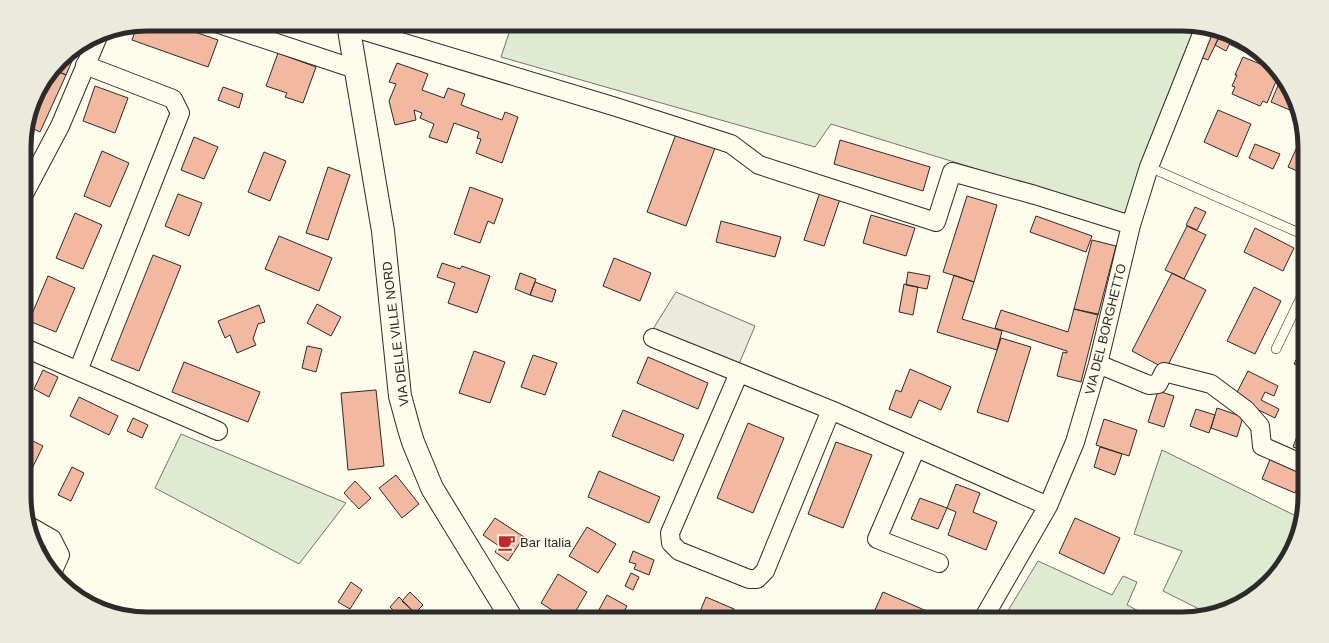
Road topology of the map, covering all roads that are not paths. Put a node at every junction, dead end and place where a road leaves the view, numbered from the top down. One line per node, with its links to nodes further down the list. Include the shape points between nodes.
1 (240, 31): 7 (street)
2 (349, 31): 7 (street, VIA DELLE VILLE NORD)
3 (368, 31): 10 (street, via 731,144 760,165 936,222 952,172)
4 (1202, 33): 8 (street, VIA DEL BORGHETTO)
5 (95, 44): 6 (street)
6 (85, 65): 9 (street, via 60,126); 17 (street, via 174,99 180,113)
7 (355, 69): 27 (street, VIA DELLE VILLE NORD, via 383,231 400,396 409,429 432,488)
8 (1149, 167): 10 (street, VIA DEL BORGHETTO); 11 (lane)
9 (31, 181)
10 (1131, 225): 16 (street, VIA DEL BORGHETTO)
11 (1298, 232)
12 (1298, 303): 14 (lane)
13 (653, 338): 18 (street)
14 (1276, 349)
15 (31, 351): 17 (street)
16 (1098, 364): 22 (street, via 1149,384 1158,384 1164,372 1210,384 1246,410 1260,426 1262,446); 23 (street, VIA DEL BORGHETTO, via 1076,442)
17 (78, 371): 20 (street)
18 (739, 373): 19 (street); 19 (street, via 670,533 672,543 679,551 749,579 757,579 765,572)
19 (831, 410): 21 (street)
20 (218, 431)
21 (916, 448): 23 (street); 25 (street, via 877,539)
22 (1298, 462)
23 (1048, 506): 28 (street, VIA DEL BORGHETTO)
24 (36, 530): 26 (street, via 52,539 60,555)
25 (939, 563)
26 (55, 567)
27 (508, 612)
28 (987, 612)

